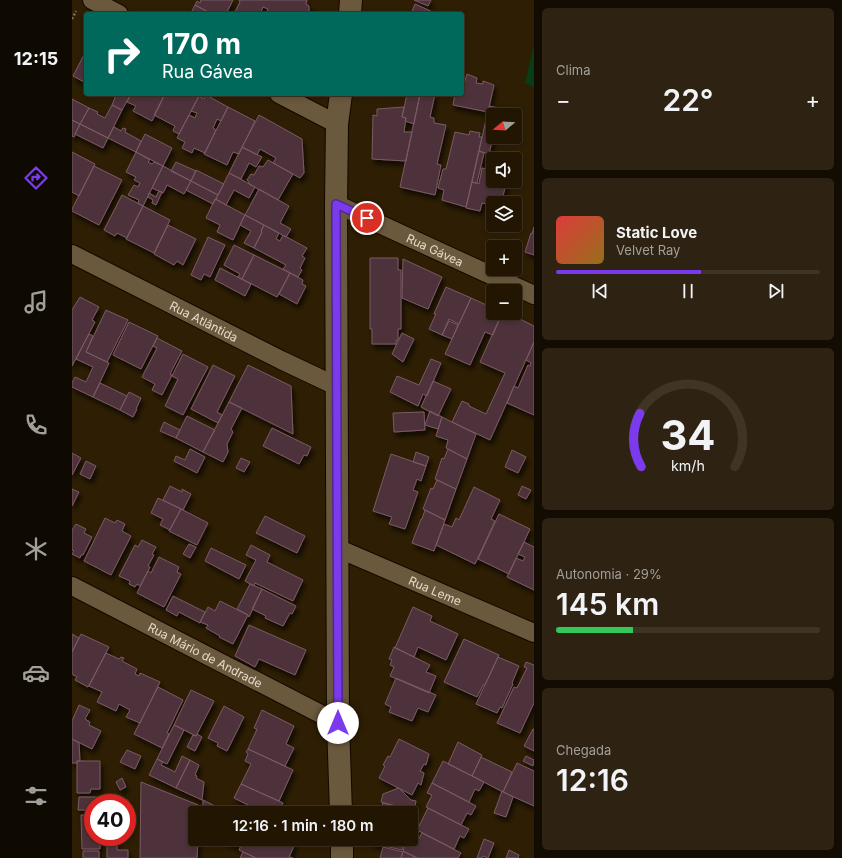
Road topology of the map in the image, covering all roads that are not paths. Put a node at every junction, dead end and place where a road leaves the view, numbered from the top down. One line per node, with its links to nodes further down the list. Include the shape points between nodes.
1 (92, 0): 3 (street)
2 (351, 0): 4 (street)
3 (115, 12)
4 (350, 12)
5 (283, 96): 7 (street)
6 (341, 96): 7 (street)
7 (337, 124): 8 (street)
8 (336, 204): 10 (street, Rua Gávea); 11 (street)
9 (72, 254): 11 (street, Rua Atlântida)
10 (534, 294)
11 (336, 386): 12 (street)
12 (338, 548): 14 (street, Rua Leme); 15 (street)
13 (72, 586): 15 (street, Rua Mário de Andrade)
14 (534, 633)
15 (338, 723): 16 (street)
16 (341, 806)
17 (342, 846): 18 (street)
18 (342, 858)

